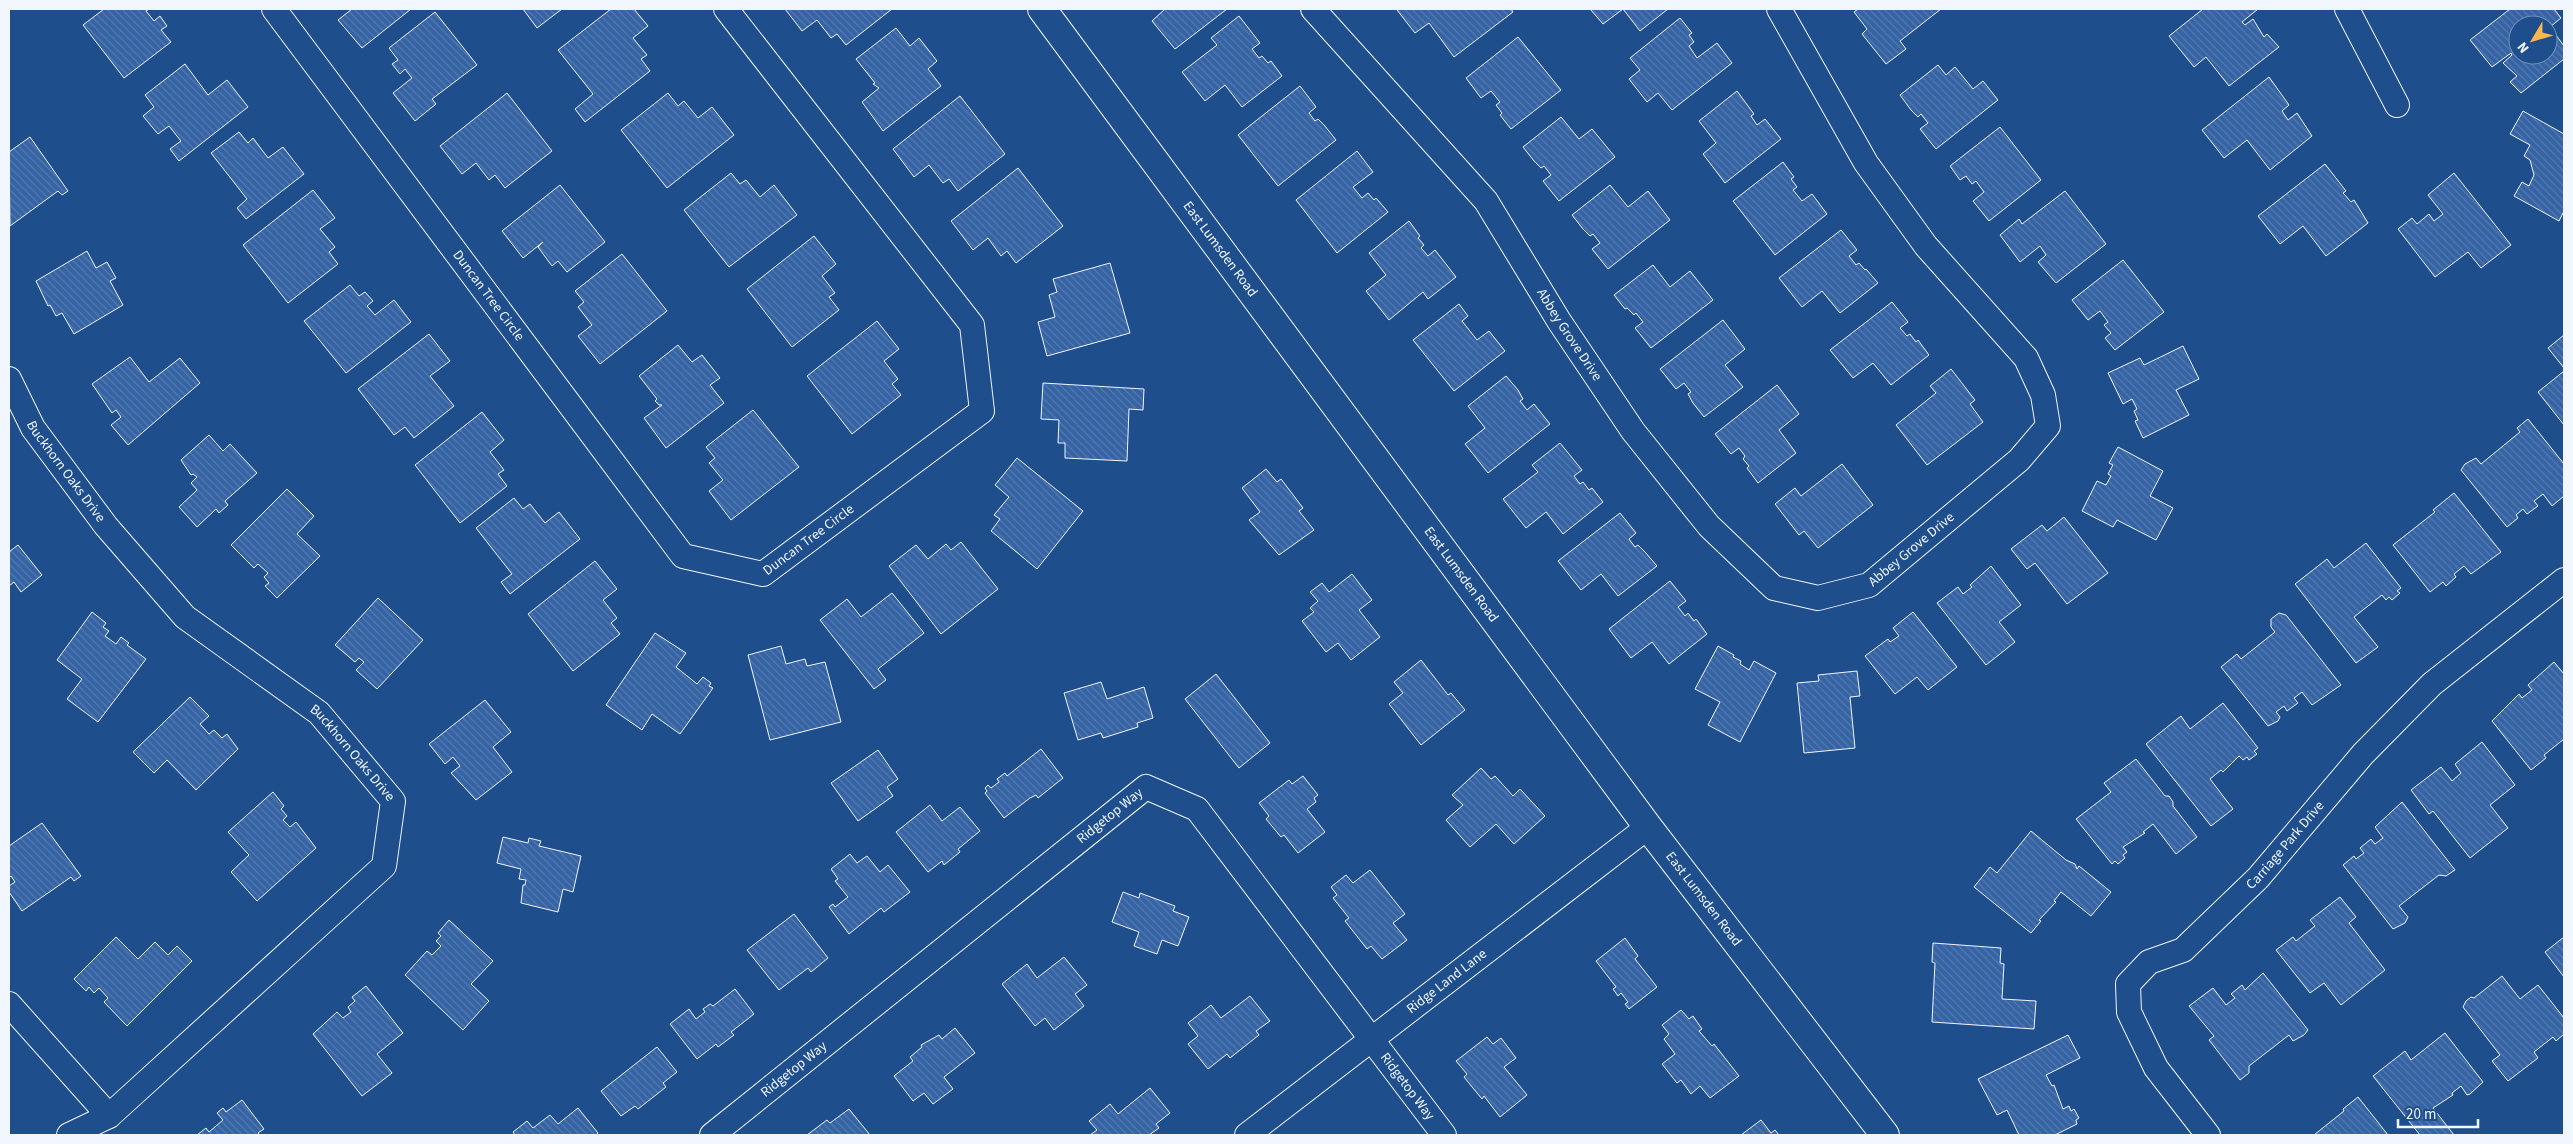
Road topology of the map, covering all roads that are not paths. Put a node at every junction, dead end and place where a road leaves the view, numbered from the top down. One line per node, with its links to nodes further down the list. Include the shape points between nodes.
1 (274, 9): 2 (street, Duncan Tree Circle, via 683,556 763,574 982,411 972,325)
2 (726, 9)
3 (1042, 9): 10 (street, East Lumsden Road)
4 (1312, 9): 5 (street, Abbey Grove Drive, via 1486,201 1633,431 1709,526 1774,588 1818,598 1869,585 2019,460 2048,426 2043,396 2026,358 1926,246 1866,163)
5 (1779, 9)
6 (2346, 9): 7 (street)
7 (2397, 105)
8 (9, 379): 13 (street, Buckhorn Oaks Drive, via 33,428 100,518 186,617 319,713 392,801 384,866)
9 (2564, 580): 19 (street, Carriage Park Drive, via 2432,684 2363,754 2258,878 2183,950 2149,962 2128,984 2129,1012 2156,1068)
10 (1648, 827): 12 (street, Ridge Land Lane); 18 (street, East Lumsden Road)
11 (9, 1004): 13 (street)
12 (1370, 1038): 15 (street, Ridgetop Way, via 1196,809 1146,787); 16 (street, Ridge Land Lane); 17 (street, Ridgetop Way)
13 (109, 1116): 14 (street, Buckhorn Oaks Drive)
14 (69, 1135)
15 (712, 1135)
16 (1247, 1135)
17 (1444, 1135)
18 (1885, 1135)
19 (2208, 1135)

